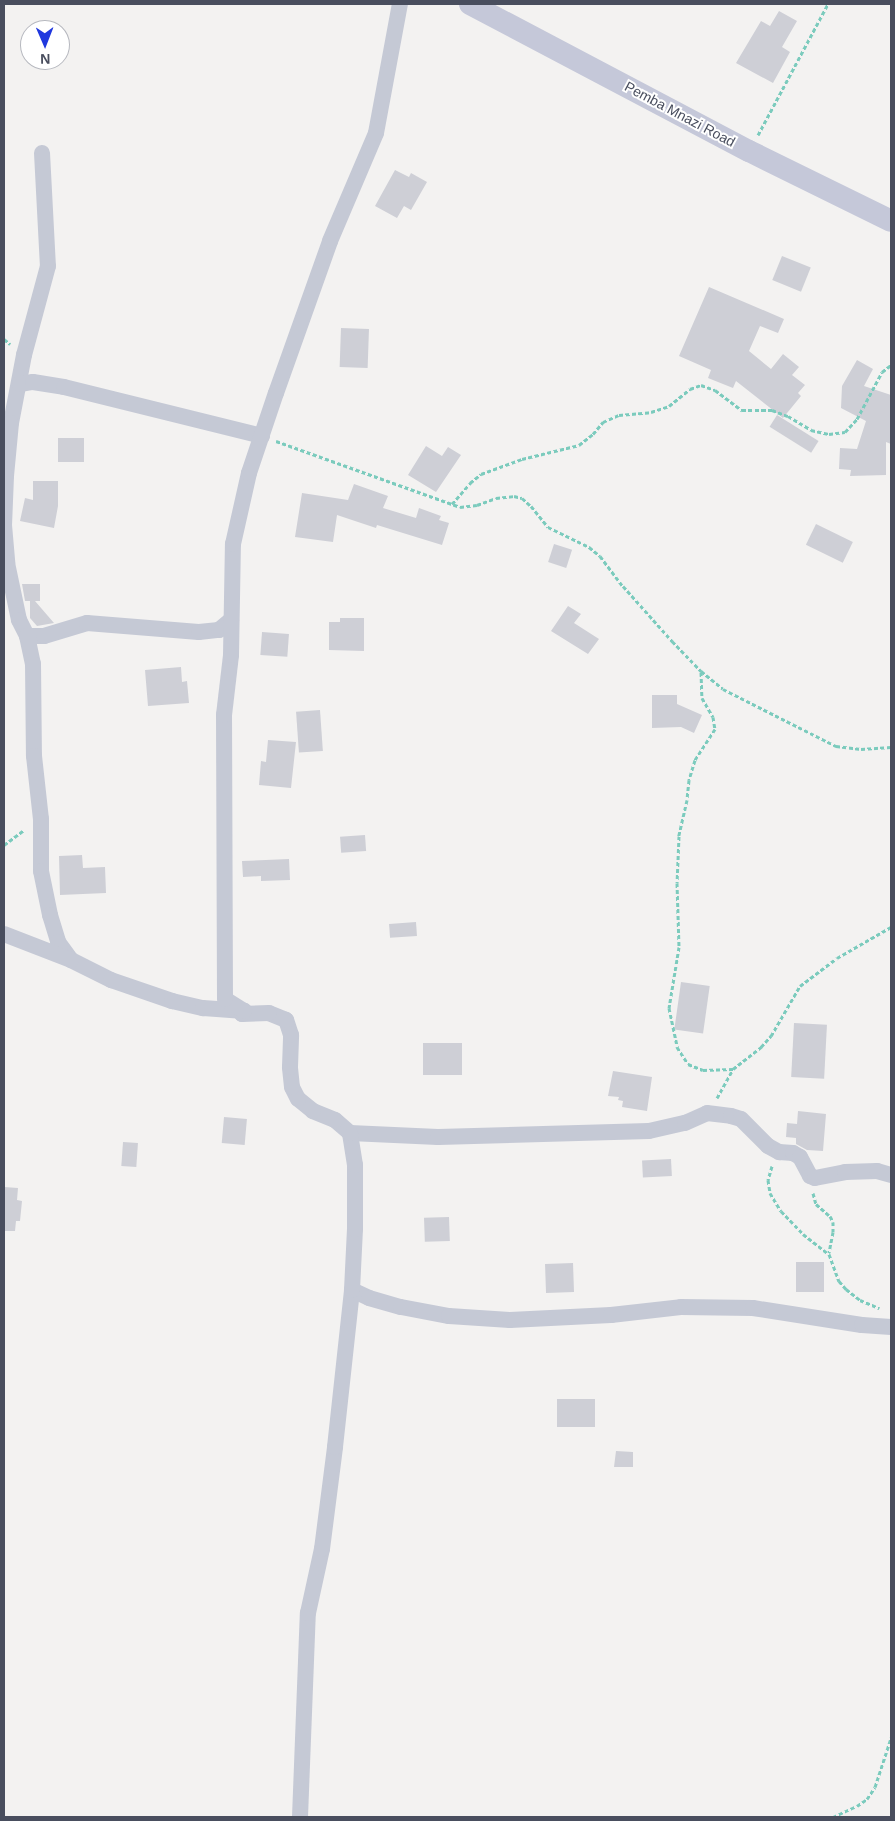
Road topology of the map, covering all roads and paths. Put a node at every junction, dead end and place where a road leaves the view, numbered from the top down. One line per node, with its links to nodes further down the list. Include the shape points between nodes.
1 (400, 4): 9 (street, via 376,134 330,241)
2 (470, 4): 4 (main road, Pemba Mnazi Road)
3 (828, 4): 4 (path)
4 (749, 151): 6 (main road, Pemba Mnazi Road)
5 (42, 153): 8 (street, via 48,266 24,355)
6 (891, 221)
7 (891, 366): 10 (path, via 882,372 857,419 845,432 830,434 811,430 772,410 742,410 715,390 701,385 690,389 669,406 651,412 619,415 603,422 579,445 522,459 482,474)
8 (20, 384): 9 (street, via 33,382 64,387); 11 (street, via 11,423 6,476)
9 (262, 436): 10 (path); 12 (street, via 249,473 233,544)
10 (452, 504): 14 (path, via 477,505 496,498 522,498 548,527 589,547 600,556 623,586)
11 (5, 562): 13 (street, via 19,620)
12 (231, 620): 13 (street, via 219,630 199,632 87,623 44,636); 19 (street, via 224,715 225,999)
13 (27, 636): 18 (street, via 33,664 34,756 41,819 41,871 58,942)
14 (701, 671): 15 (path, via 736,696 836,746 861,749); 20 (path, via 702,698 713,717 715,729 695,760 688,780 679,836 679,947 669,1008 677,1047 688,1064 703,1070)
15 (891, 747)
16 (891, 927): 20 (path, via 837,958 800,986 771,1036)
17 (4, 934): 18 (street)
18 (70, 960): 19 (street, via 111,980 172,1001 203,1008)
19 (244, 1011): 22 (street, via 242,1014 269,1013 286,1020 291,1035 292,1088 298,1099)
20 (732, 1068): 21 (path)
21 (708, 1113): 22 (street, via 685,1123 649,1131 438,1137); 23 (street, via 742,1120)
22 (350, 1132): 27 (street, via 355,1165)
23 (779, 1152): 25 (street, via 800,1157); 26 (path, via 768,1180 770,1193 781,1211)
24 (891, 1175): 25 (street, via 877,1171)
25 (810, 1176): 26 (path, via 816,1204 833,1222)
26 (828, 1254): 28 (path, via 839,1281 846,1289 860,1300)
27 (352, 1290): 29 (street, via 401,1307 466,1317 510,1320 611,1315 681,1307 753,1308); 31 (street, via 322,1549 308,1613)
28 (884, 1309)
29 (891, 1327)
30 (891, 1738): 32 (path, via 875,1787 867,1799)
31 (300, 1817)
32 (832, 1817)

